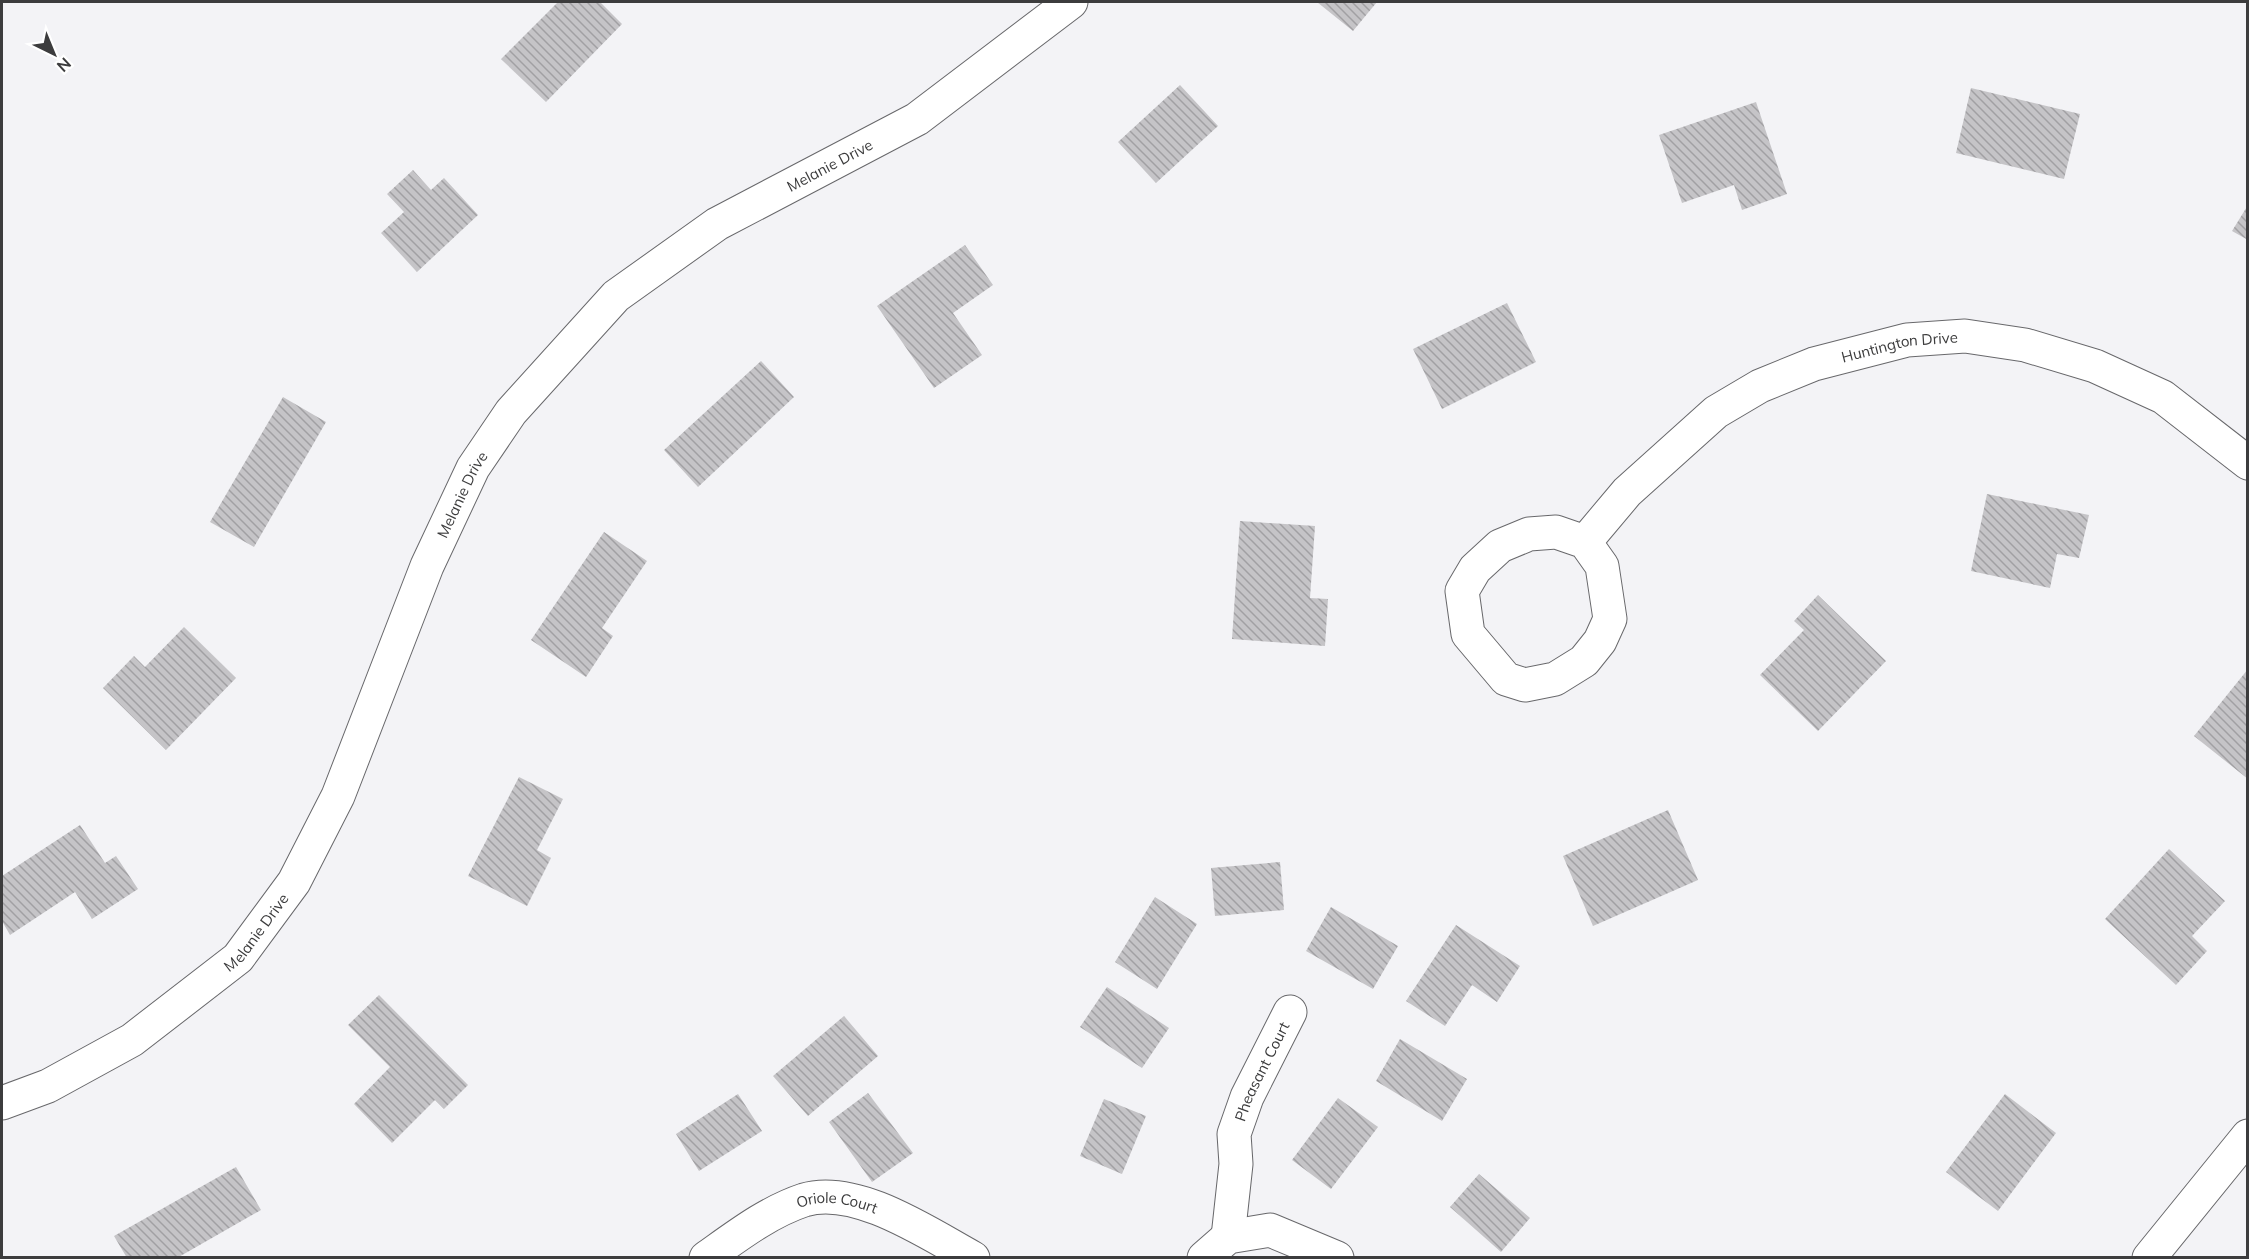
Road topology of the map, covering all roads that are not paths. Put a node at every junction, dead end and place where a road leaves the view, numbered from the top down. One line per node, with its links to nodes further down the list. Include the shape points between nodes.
1 (1071, 2): 5 (street, Melanie Drive, via 917,119 717,224 616,296 511,412 473,468 426,566 338,796 294,882 238,958 132,1040 48,1086)
2 (2247, 463): 3 (street, Huntington Drive, via 2163,397 2095,366 2025,345 1965,336 1907,340 1815,364 1760,386 1716,412 1627,492)
3 (1585, 542): 3 (street, via 1602,566 1604,576 1610,619 1600,641 1584,661 1555,679 1526,685 1506,679 1468,634 1462,591 1475,569 1500,546 1529,534 1556,532)
4 (1290, 1012): 7 (street, Pheasant Court, via 1246,1097 1234,1134 1236,1164)
5 (2, 1103)
6 (2247, 1136): 11 (street)
7 (1216, 1247): 10 (street, via 1270,1230)
8 (706, 1257): 9 (street, Oriole Court, via 765,1217 806,1200 832,1198 874,1205)
9 (973, 1257)
10 (1337, 1257)
11 (2149, 1257)

